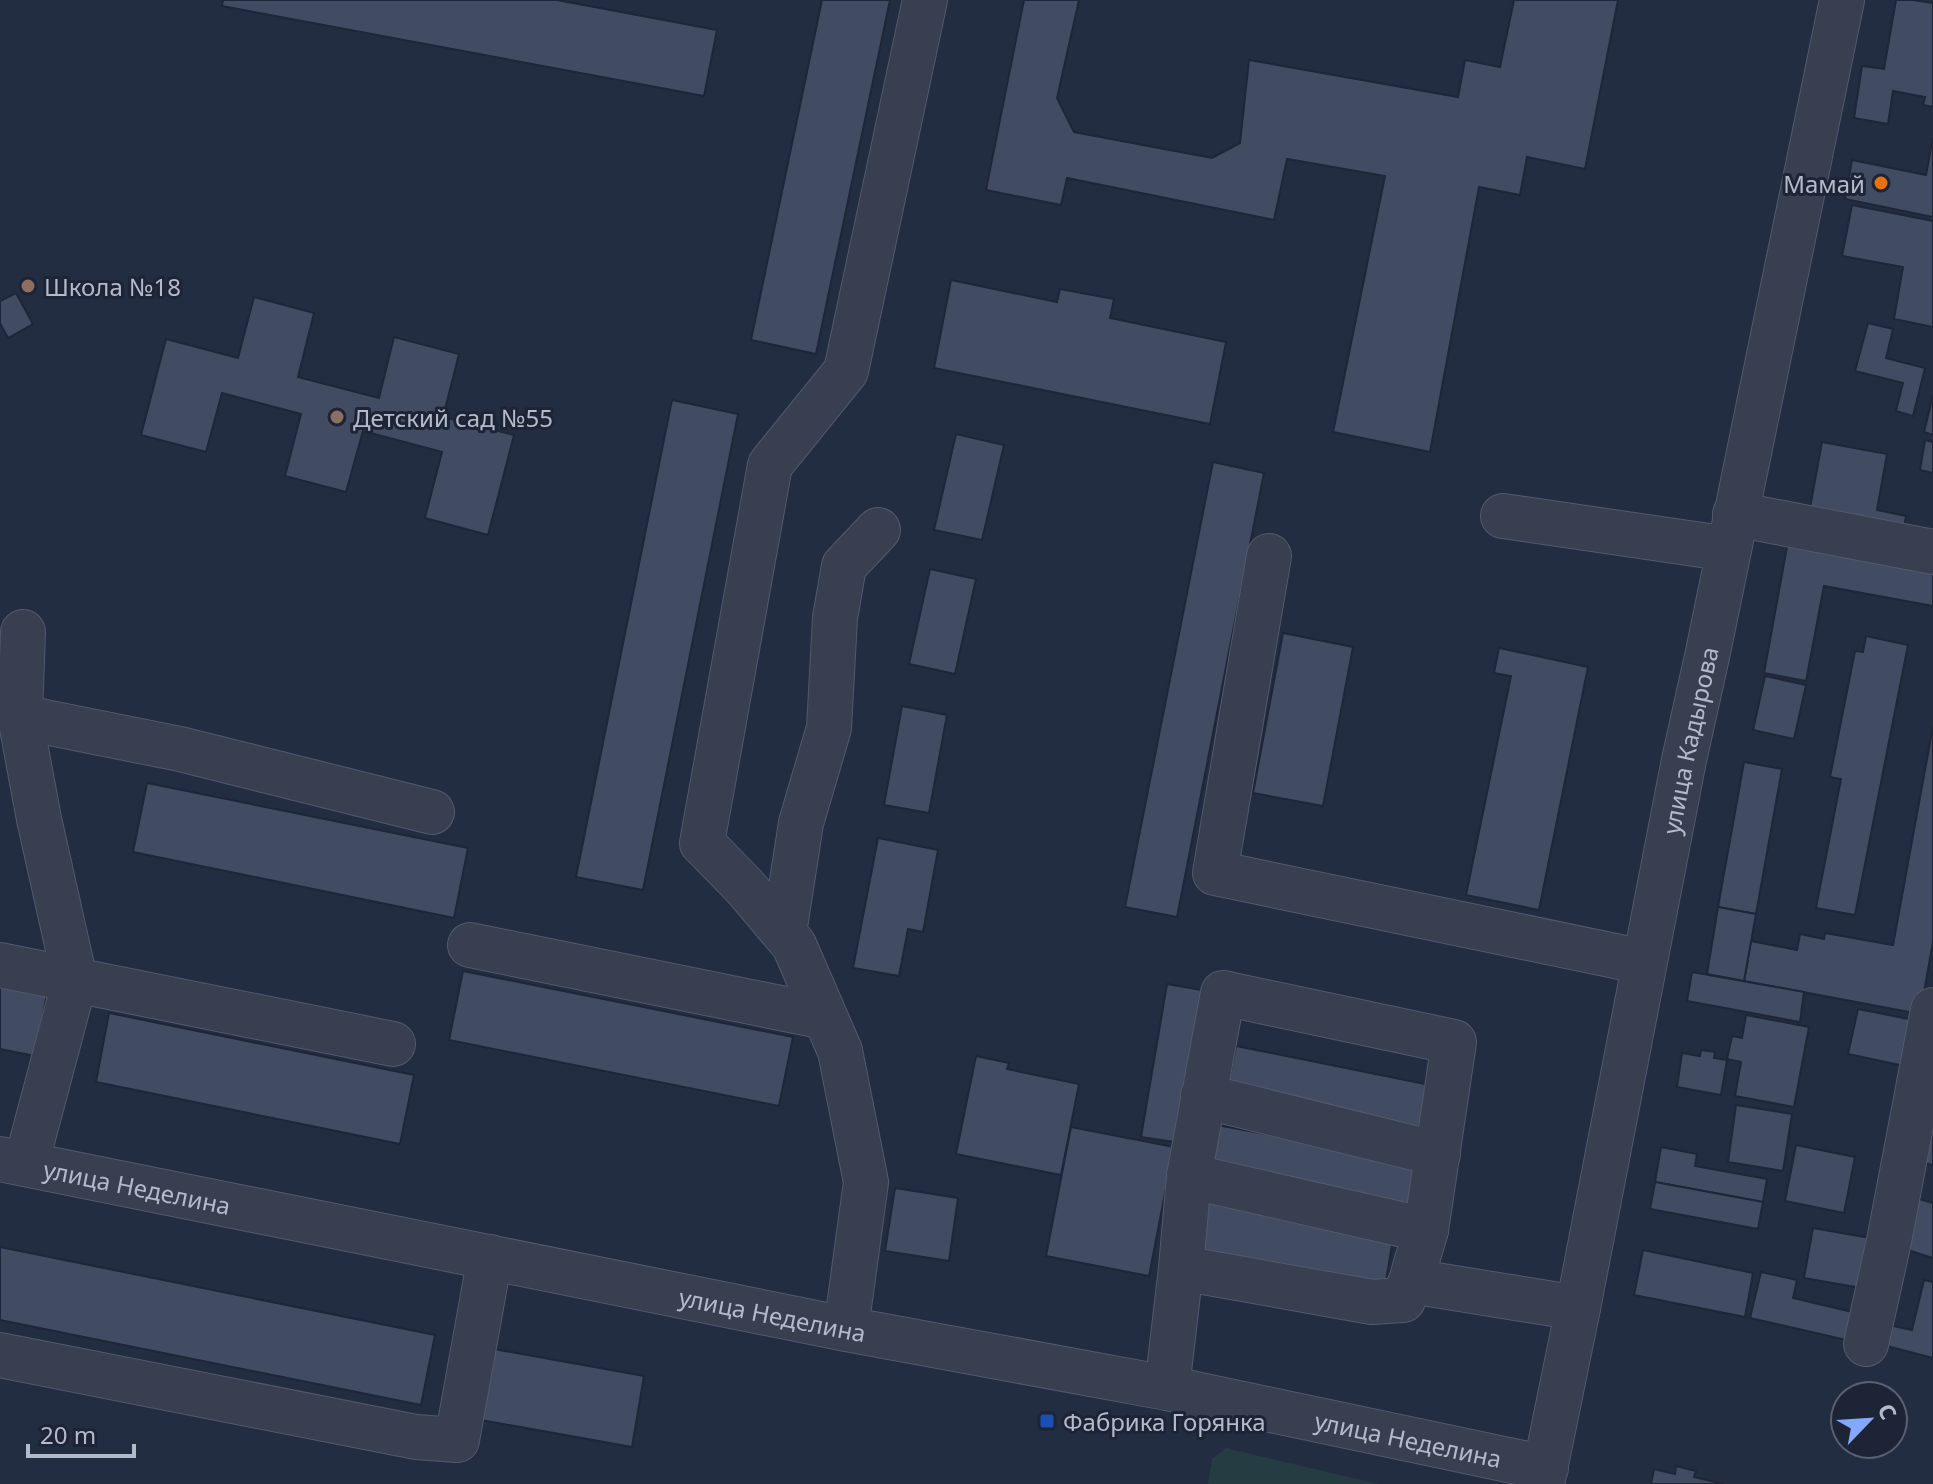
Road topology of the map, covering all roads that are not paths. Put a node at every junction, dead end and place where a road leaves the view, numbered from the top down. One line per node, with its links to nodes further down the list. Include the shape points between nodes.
1 (925, 0): 11 (street, via 846,371 770,465 702,843)
2 (1842, 0): 5 (street, улица Кадырова)
3 (1503, 516): 5 (street)
4 (878, 530): 11 (street, via 844,566 835,618 829,728 801,823)
5 (1732, 531): 6 (street); 13 (street, улица Кадырова)
6 (1933, 552)
7 (1269, 556): 13 (street, via 1215,873)
8 (23, 632): 9 (street)
9 (20, 717): 10 (street, via 180,749); 15 (street)
10 (432, 812)
11 (784, 933): 17 (street)
12 (470, 945): 17 (street)
13 (1644, 962): 27 (street, улица Кадырова)
14 (0, 965): 15 (street)
15 (75, 980): 18 (street); 21 (street)
16 (1933, 1010): 29 (street)
17 (825, 1017): 28 (street, via 840,1051 866,1182)
18 (393, 1044)
19 (1203, 1096): 20 (street); 20 (street, via 1223,993 1454,1042); 22 (street)
20 (1438, 1154): 23 (street)
21 (13, 1161): 24 (street, улица Неделина)
22 (1189, 1176): 23 (street); 25 (street)
23 (1426, 1230): 26 (street)
24 (490, 1257): 28 (street, улица Неделина); 30 (street, via 457,1440 416,1437)
25 (1181, 1268): 26 (street, via 1372,1302 1403,1300); 31 (street)
26 (1411, 1281): 27 (street)
27 (1578, 1308): 32 (street, улица Кадырова)
28 (846, 1329): 31 (street, улица Неделина)
29 (1866, 1344)
30 (0, 1355)
31 (1167, 1388): 32 (street, улица Неделина)
32 (1544, 1476)

